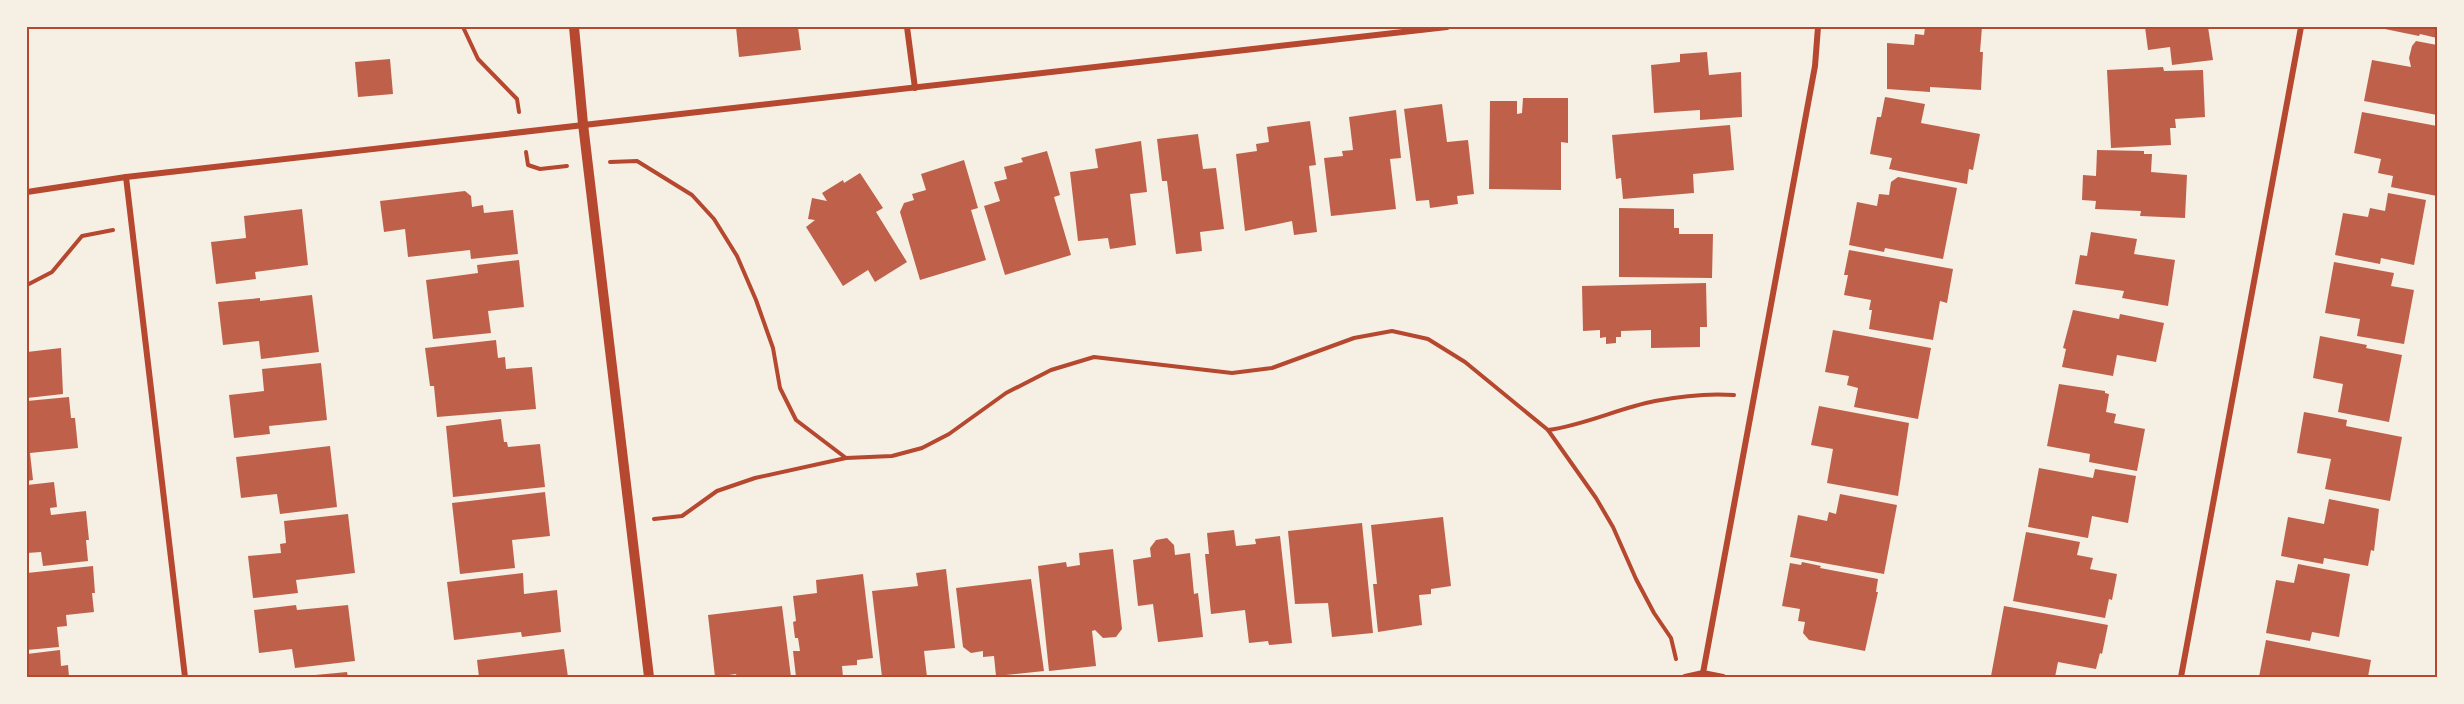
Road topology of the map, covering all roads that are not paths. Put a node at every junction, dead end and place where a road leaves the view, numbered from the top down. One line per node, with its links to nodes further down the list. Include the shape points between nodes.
1 (574, 27): 7 (street)
2 (907, 27): 6 (street)
3 (1447, 27): 6 (street)
4 (1818, 27): 10 (street, via 1815,66)
5 (2301, 27): 15 (street)
6 (915, 88): 7 (street)
7 (583, 124): 8 (street); 12 (street)
8 (126, 177): 9 (street); 11 (street)
9 (27, 192)
10 (1703, 674): 13 (street); 14 (street)
11 (185, 677)
12 (650, 677)
13 (1684, 677)
14 (1723, 677)
15 (2181, 677)

